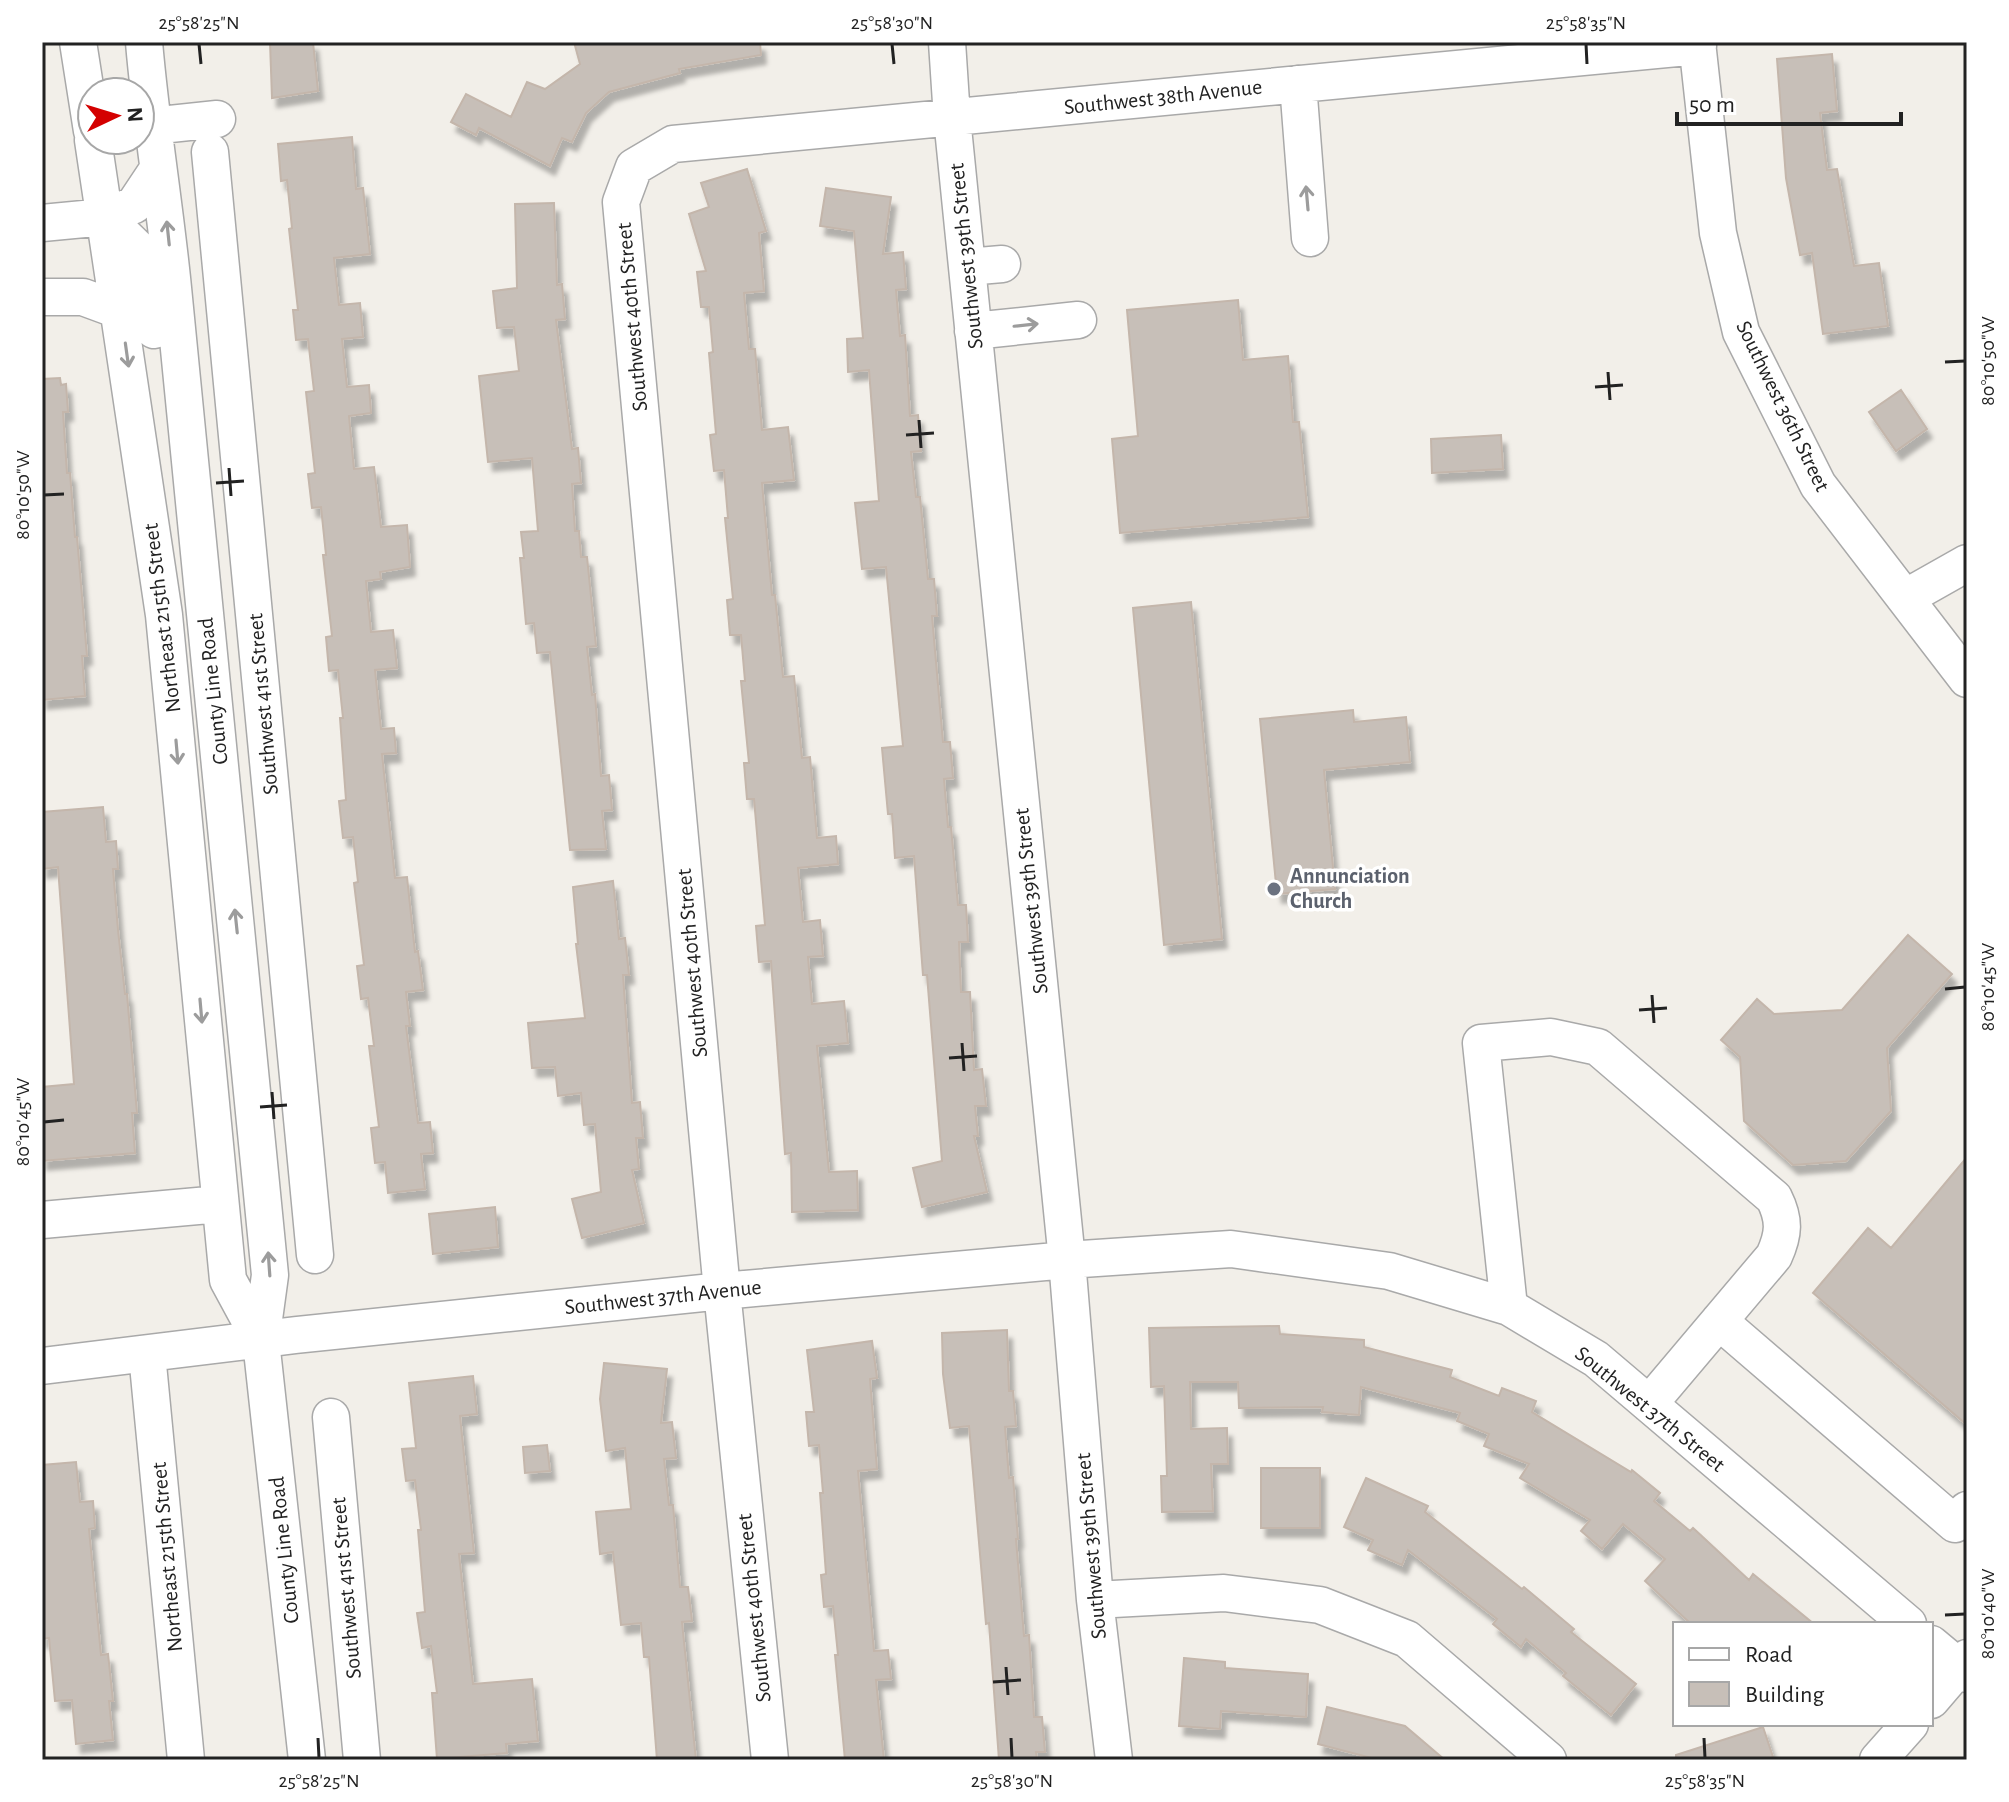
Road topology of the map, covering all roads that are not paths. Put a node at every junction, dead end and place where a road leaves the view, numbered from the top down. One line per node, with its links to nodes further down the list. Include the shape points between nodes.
1 (78, 42): 5 (street)
2 (144, 42): 6 (street, County Line Road)
3 (947, 42): 8 (street, Southwest 39th Street)
4 (1697, 44): 7 (street, Southwest 38th Avenue); 25 (street, Southwest 36th Street, via 1718,233 1741,332 1818,485)
5 (83, 76)
6 (147, 76)
7 (1298, 84): 8 (street, Southwest 38th Avenue); 16 (street, one-way to 7)
8 (952, 118): 12 (street, Southwest 38th Avenue, via 673,144); 22 (street, Southwest 39th Street, via 984,266)
9 (156, 127): 17 (street, Southwest 41st Street, via 214,136)
10 (95, 156): 14 (street, Northeast 215th Street)
11 (156, 156): 13 (street, County Line Road)
12 (634, 167): 32 (street, Southwest 40th Street, via 621,202)
13 (158, 169): 14 (street, via 134,205); 18 (street, County Line Road, one-way to 13)
14 (105, 217): 15 (street); 20 (street, Northeast 215th Street); 23 (street, via 143,254 183,532)
15 (42, 223)
16 (1310, 238)
17 (223, 285): 18 (street); 30 (street, Southwest 41st Street)
18 (174, 291): 23 (street, County Line Road)
19 (42, 297): 20 (street, via 83,297)
20 (121, 311): 27 (street, Northeast 215th Street, one-way to 27, via 164,615)
21 (1078, 320): 22 (street, one-way to 21)
22 (973, 331): 31 (street, Southwest 39th Street)
23 (199, 552): 35 (street, County Line Road, one-way to 23, via 270,1275)
24 (1967, 563): 25 (street)
25 (1905, 598): 26 (street, Southwest 36th Street)
26 (1967, 679)
27 (210, 1098): 28 (street, County Line Road)
28 (220, 1204): 29 (street); 35 (street, County Line Road, via 228,1280)
29 (42, 1220)
30 (315, 1255)
31 (1067, 1260): 32 (street, Southwest 37th Avenue); 33 (street, Southwest 37th Street, via 1231,1249 1389,1271); 41 (street, Southwest 39th Street)
32 (722, 1291): 35 (street, Southwest 37th Avenue); 50 (street, Southwest 40th Street)
33 (1509, 1307): 34 (street, via 1481,1043 1551,1037 1598,1047 1774,1198 1782,1213 1783,1235 1774,1256); 38 (street, Southwest 37th Street, via 1596,1359)
34 (1719, 1321): 38 (street); 40 (street, via 1955,1524)
35 (261, 1341): 36 (street, Southwest 37th Avenue); 48 (street, County Line Road)
36 (147, 1354): 37 (street, Southwest 37th Avenue); 47 (street, Northeast 215th Street)
37 (42, 1366)
38 (1649, 1404): 42 (street, Southwest 37th Street)
39 (331, 1417): 49 (street, Southwest 41st Street)
40 (1967, 1510)
41 (1095, 1600): 51 (street, Southwest 39th Street); 52 (street, via 1224,1593 1320,1605 1407,1639)
42 (1906, 1622)
43 (1933, 1645): 44 (street)
44 (1964, 1667): 45 (street)
45 (1933, 1698)
46 (1908, 1726): 53 (street)
47 (186, 1760)
48 (307, 1760)
49 (362, 1760)
50 (770, 1760)
51 (1114, 1760)
52 (1548, 1760)
53 (1878, 1760)

